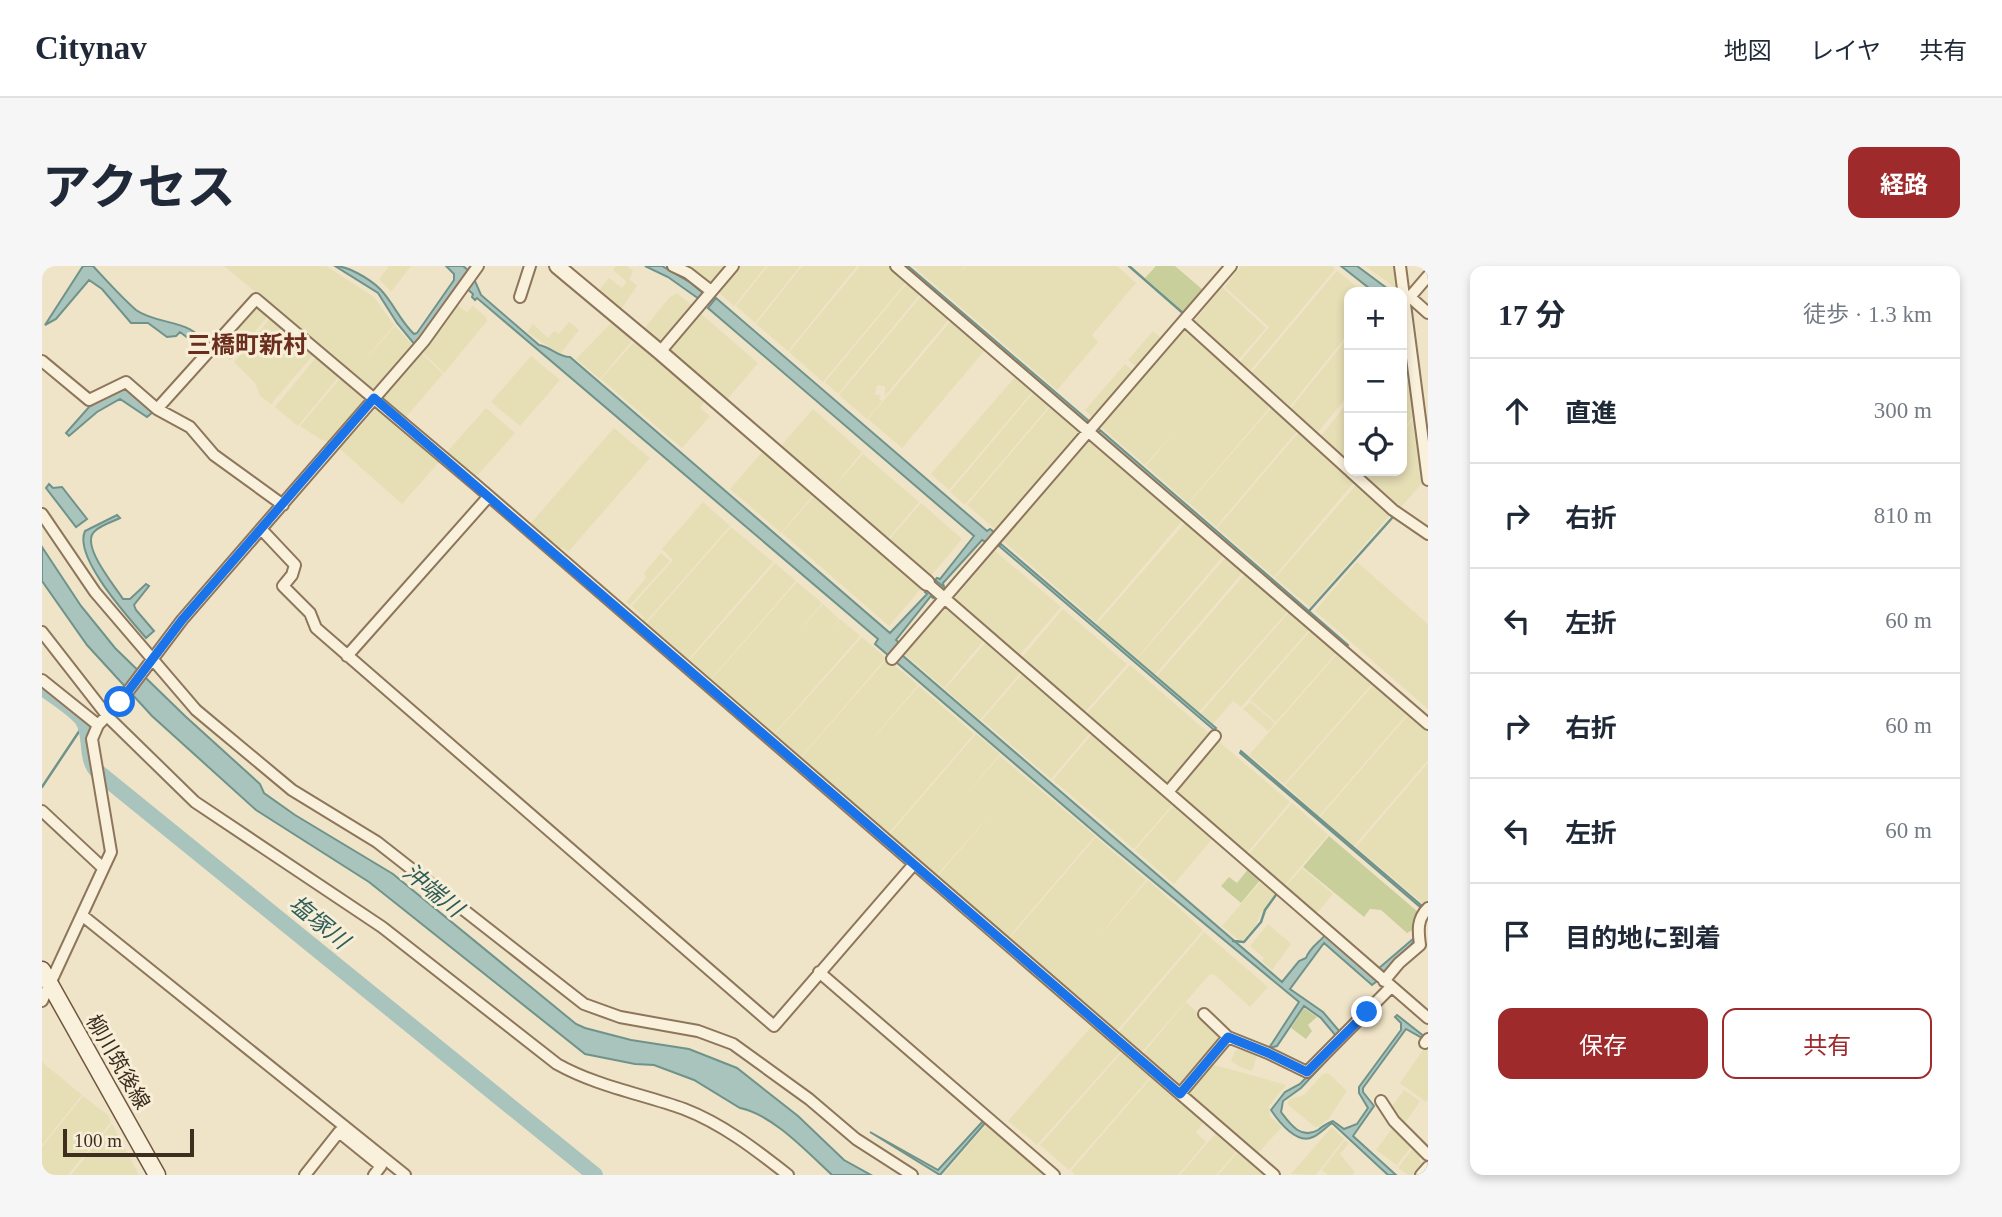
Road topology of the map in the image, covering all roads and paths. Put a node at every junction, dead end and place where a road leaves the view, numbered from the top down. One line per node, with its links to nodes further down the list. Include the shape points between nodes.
1 (478, 266): 20 (street, via 424,341)
2 (530, 266): 12 (street)
3 (557, 266): 18 (street)
4 (673, 266): 11 (street)
5 (733, 266): 11 (street)
6 (896, 266): 22 (street)
7 (1231, 266): 16 (street)
8 (1400, 266): 10 (street)
9 (1428, 276): 13 (street)
10 (1404, 287)
11 (710, 293): 18 (street)
12 (520, 297)
13 (1407, 297)
14 (1407, 299): 15 (street)
15 (1428, 313)
16 (1185, 321): 22 (street); 23 (street)
17 (1407, 324): 25 (street)
18 (660, 352): 31 (street)
19 (42, 361): 21 (street, via 89,400 127,382)
20 (374, 398): 21 (street, via 256,299); 26 (street); 27 (street)
21 (157, 409): 27 (street, via 190,427 214,455)
22 (1089, 432): 32 (street); 39 (street)
23 (1344, 465)
24 (1356, 476): 30 (street)
25 (1428, 480)
26 (489, 496): 34 (street); 44 (street)
27 (283, 505): 29 (street)
28 (42, 514): 36 (street)
29 (262, 530): 34 (street, via 295,565 283,586 310,612 316,628); 36 (street)
30 (1428, 534)
31 (927, 583): 32 (street)
32 (942, 595): 35 (street); 42 (street)
33 (42, 632): 38 (street)
34 (347, 656): 49 (street, via 774,1026)
35 (892, 659)
36 (150, 662): 38 (street); 64 (street, via 197,710 292,790 377,842 584,1004 733,1044 856,1139)
37 (42, 681): 40 (street)
38 (107, 716): 40 (street); 63 (street, via 195,802 382,927 557,1064 707,1119)
39 (1428, 724)
40 (98, 725): 45 (street, via 92,739 111,847)
41 (1214, 736): 42 (street)
42 (1168, 792): 50 (street)
43 (42, 811): 45 (street)
44 (914, 864): 49 (street); 55 (street)
45 (102, 867): 47 (street)
46 (1428, 908): 50 (street, via 1418,925 1420,945 1399,963)
47 (83, 916): 51 (street); 62 (street)
48 (42, 970): 51 (main road, 柳川筑後線)
49 (819, 972): 65 (street)
50 (1388, 984): 53 (street); 54 (street, via 1307,1072)
51 (45, 994): 59 (main road, 柳川筑後線)
52 (1203, 1014): 54 (street)
53 (1428, 1018)
54 (1228, 1037): 55 (street)
55 (1180, 1094): 66 (street)
56 (1381, 1101): 57 (street)
57 (1428, 1155)
58 (1428, 1167): 67 (street)
59 (157, 1175)
60 (305, 1175): 61 (street, via 339,1132 381,1166)
61 (374, 1175)
62 (405, 1175)
63 (788, 1175)
64 (912, 1175)
65 (1055, 1175)
66 (1274, 1175)
67 (1421, 1175)

